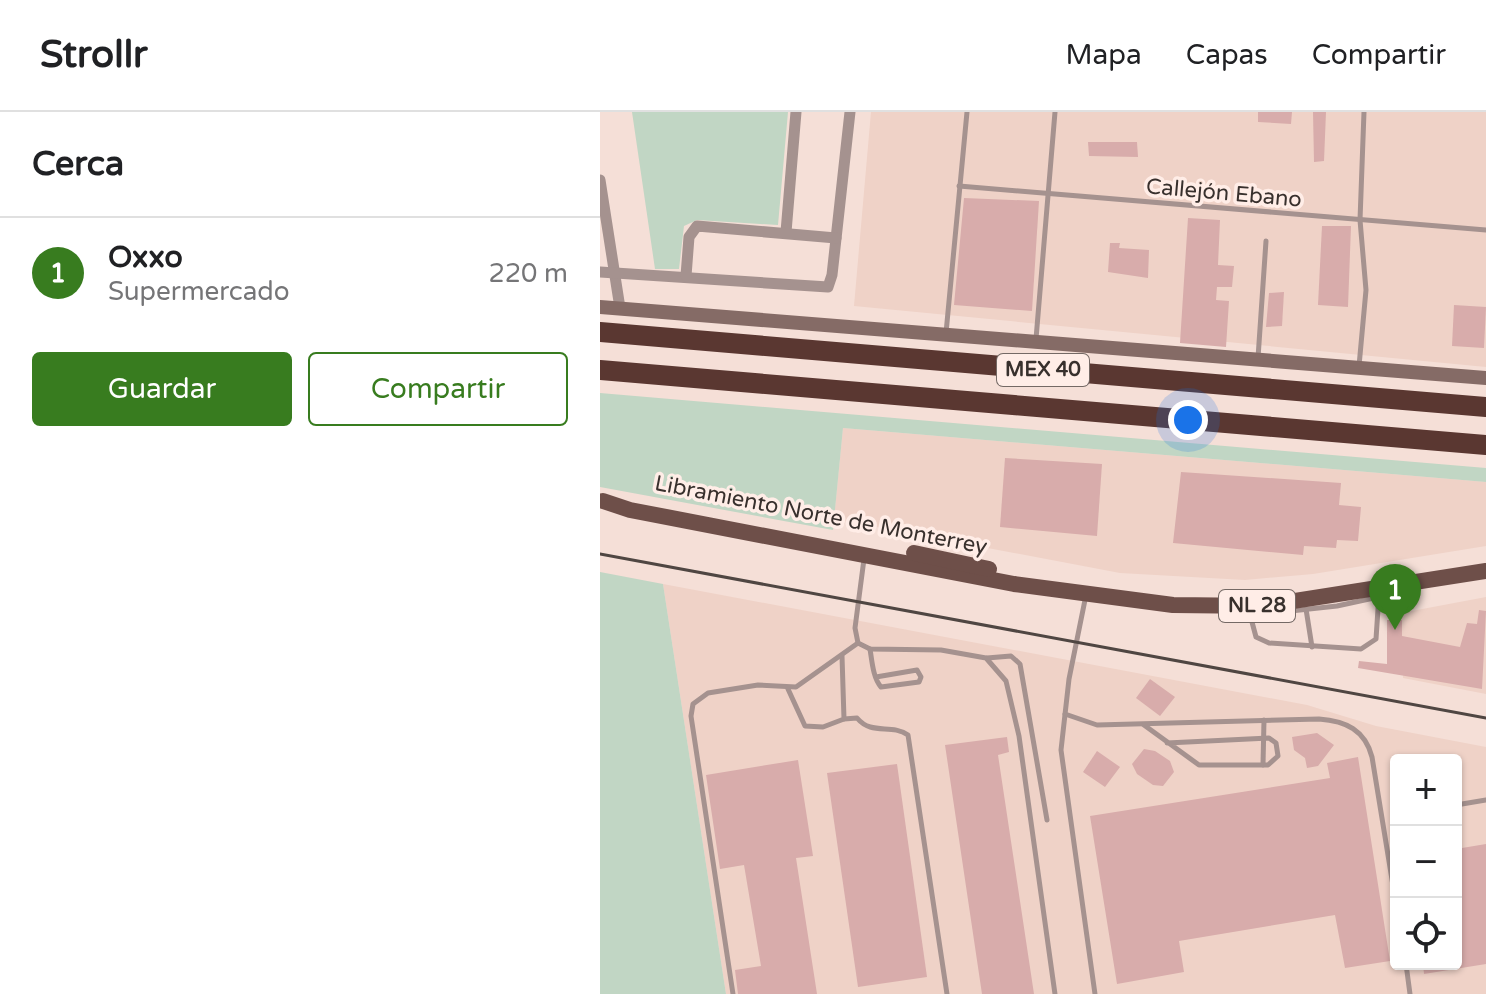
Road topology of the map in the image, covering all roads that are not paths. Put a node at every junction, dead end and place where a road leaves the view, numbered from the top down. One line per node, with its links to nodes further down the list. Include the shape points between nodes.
1 (796, 112): 11 (street)
2 (850, 112): 12 (street)
3 (967, 112): 7 (lane)
4 (1055, 112): 8 (lane)
5 (1364, 112): 9 (lane)
6 (600, 180): 15 (street)
7 (959, 186): 8 (lane, Callejón Ebano); 20 (lane)
8 (1050, 194): 9 (lane, Callejón Ebano); 21 (lane)
9 (1360, 220): 10 (lane, Callejón Ebano); 23 (lane, via 1366,290)
10 (1486, 230)
11 (786, 232): 12 (street); 16 (street, via 694,228)
12 (836, 238): 16 (street, via 828,287)
13 (1266, 241): 22 (lane)
14 (600, 272): 15 (street)
15 (614, 273): 16 (street); 18 (street)
16 (686, 276)
17 (600, 307): 18 (street)
18 (620, 308): 20 (street)
19 (600, 332): 26 (highway, MEX 40)
20 (946, 334): 21 (street)
21 (1036, 340): 22 (street)
22 (1258, 359): 23 (street)
23 (1359, 368): 25 (street)
24 (600, 370): 27 (highway, MEX 40)
25 (1486, 378)
26 (1486, 407)
27 (1486, 445)
28 (601, 501): 29 (main road, Libramiento Norte de Monterrey / NL 28); 30 (main road, Libramiento Norte de Monterrey / NL 28)
29 (774, 526): 30 (main road); 31 (main road, Libramiento Norte de Monterrey / NL 28)
30 (864, 554): 31 (main road); 33 (main road, Libramiento Norte de Monterrey / NL 28); 38 (lane)
31 (946, 560): 33 (main road, Libramiento Norte de Monterrey / NL 28)
32 (1480, 572): 34 (main road, Libramiento Norte de Monterrey / NL 28)
33 (1028, 584): 35 (main road, Libramiento Norte de Monterrey / NL 28)
34 (1379, 593): 36 (main road, Libramiento Norte de Monterrey / NL 28); 39 (lane, via 1378,629 1370,646)
35 (1087, 594): 37 (main road, Libramiento Norte de Monterrey / NL 28); 45 (lane)
36 (1306, 605): 37 (main road, Libramiento Norte de Monterrey / NL 28); 39 (lane)
37 (1248, 610): 39 (lane, via 1256,637 1281,646)
38 (858, 643): 40 (lane); 41 (lane)
39 (1312, 647)
40 (870, 649): 42 (lane, via 941,650); 43 (lane)
41 (842, 655): 44 (lane); 46 (lane)
42 (986, 658): 54 (lane, via 1011,656 1020,664); 59 (lane, via 1006,681 1015,710)
43 (876, 677): 43 (lane, via 881,687 919,682 921,677 917,670)
44 (788, 689): 46 (lane, via 805,726 823,727); 57 (lane, via 763,684 708,693 693,704)
45 (1065, 714): 48 (lane, via 1097,725); 60 (lane, via 1062,773)
46 (844, 719): 58 (lane, via 857,718 866,728 908,735)
47 (1264, 720): 48 (lane); 49 (lane); 55 (lane, via 1331,720 1352,727 1365,739)
48 (1144, 724): 50 (lane)
49 (1264, 738): 50 (lane); 51 (lane); 51 (lane, via 1273,740 1278,751 1275,760)
50 (1167, 743): 51 (lane, via 1199,765)
51 (1263, 765)
52 (1486, 800): 53 (lane)
53 (1462, 804)
54 (1047, 820)
55 (1395, 898)
56 (1407, 970): 61 (lane)
57 (733, 994)
58 (947, 994)
59 (1055, 994)
60 (1095, 994)
61 (1410, 994)

